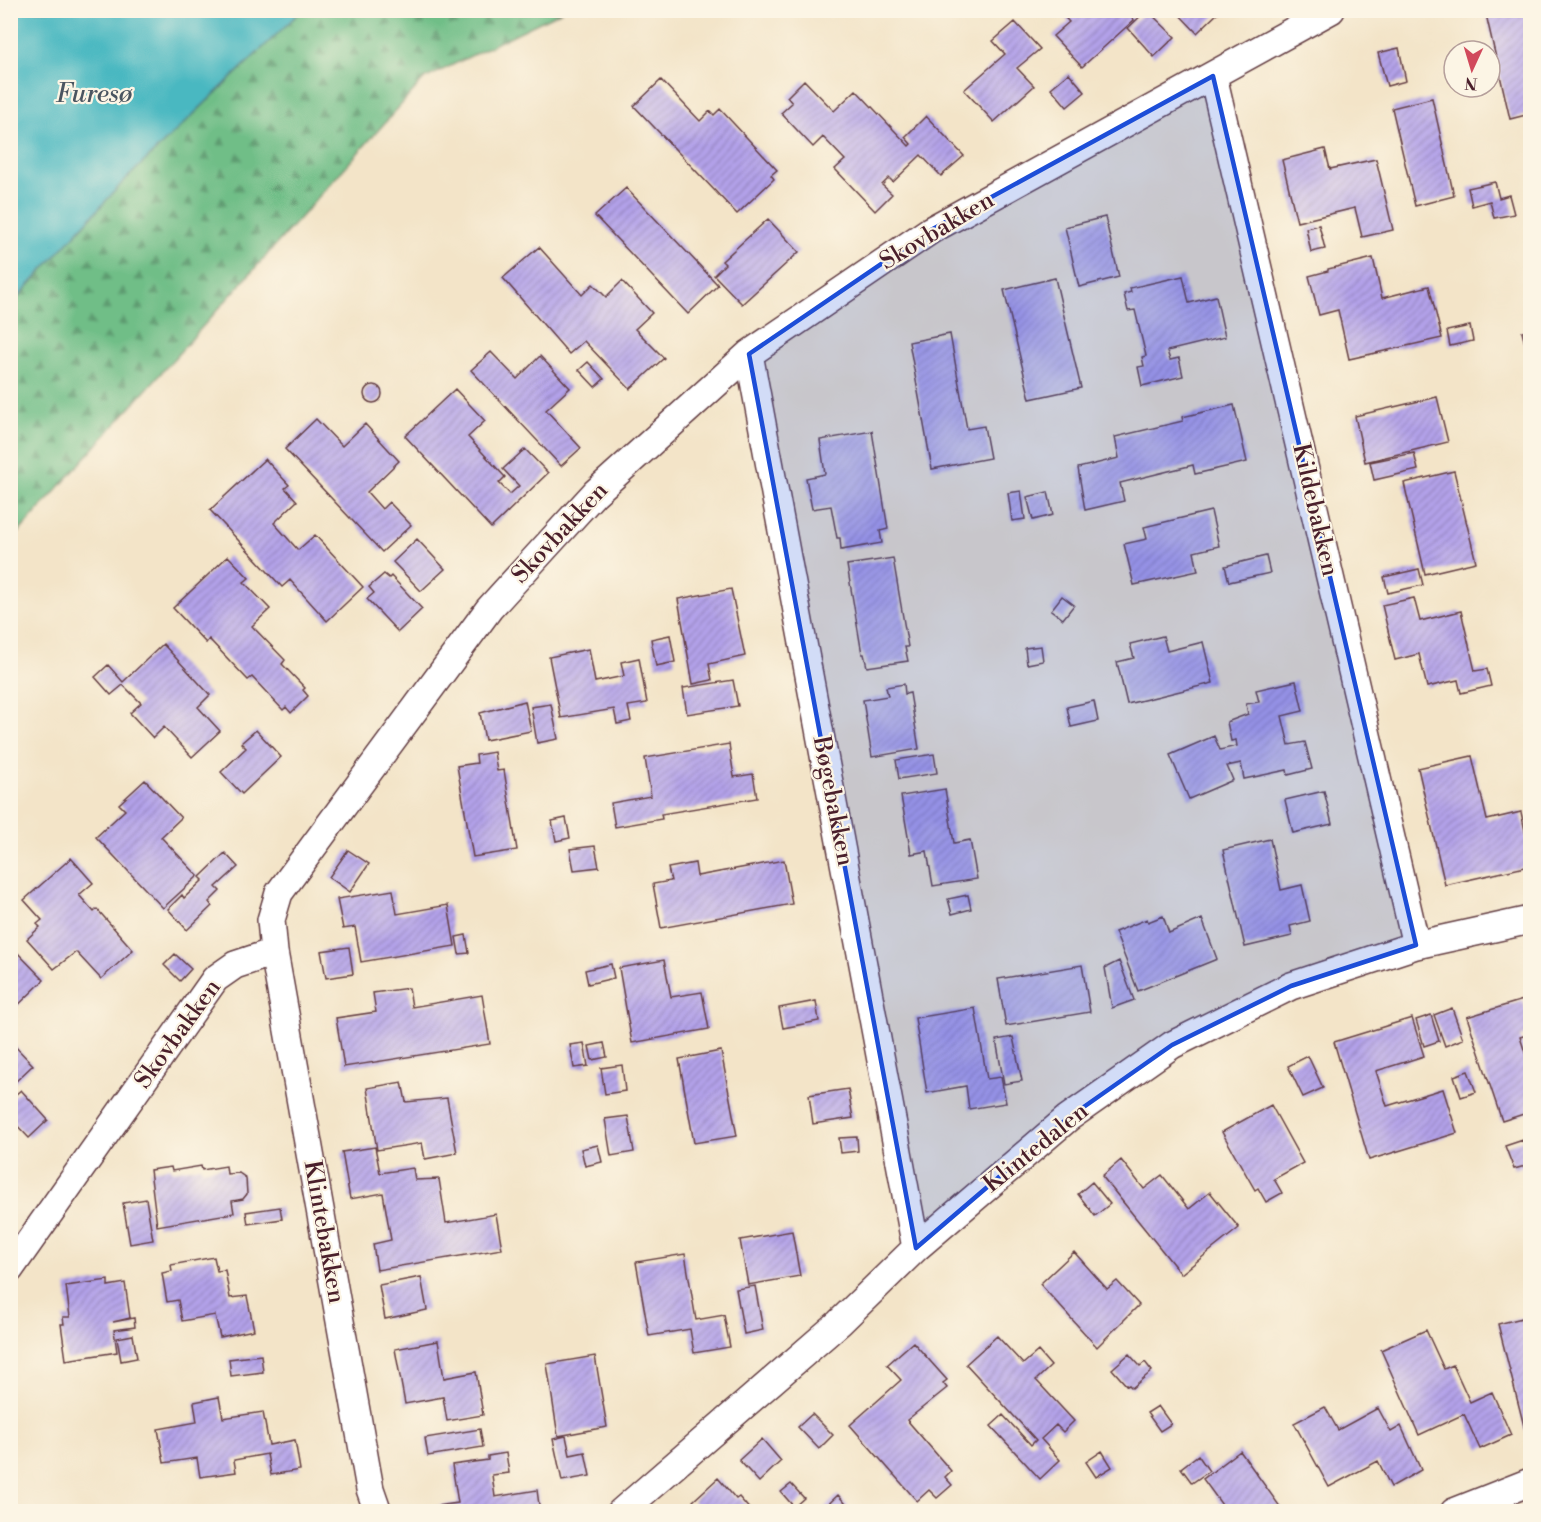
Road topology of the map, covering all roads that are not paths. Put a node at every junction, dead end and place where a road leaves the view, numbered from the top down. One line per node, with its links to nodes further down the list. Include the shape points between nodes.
1 (1331, 10): 2 (street, Skovbakken)
2 (1213, 76): 3 (street, Skovbakken, via 931,230); 5 (street, Kildebakken)
3 (749, 354): 6 (street, Skovbakken, via 595,493 489,609 279,893 272,920); 7 (street, Bøgebakken)
4 (1530, 920): 5 (street, Klintedalen)
5 (1416, 945): 7 (street, Klintedalen, via 1291,986 1172,1045 1068,1118)
6 (274, 952): 8 (street, Skovbakken, via 235,965 214,979); 10 (street, Klintebakken, via 370,1489)
7 (916, 1248): 11 (street, Klintedalen, via 838,1323)
8 (10, 1269)
9 (1530, 1482): 12 (street)
10 (378, 1512)
11 (621, 1512)
12 (1454, 1512)

